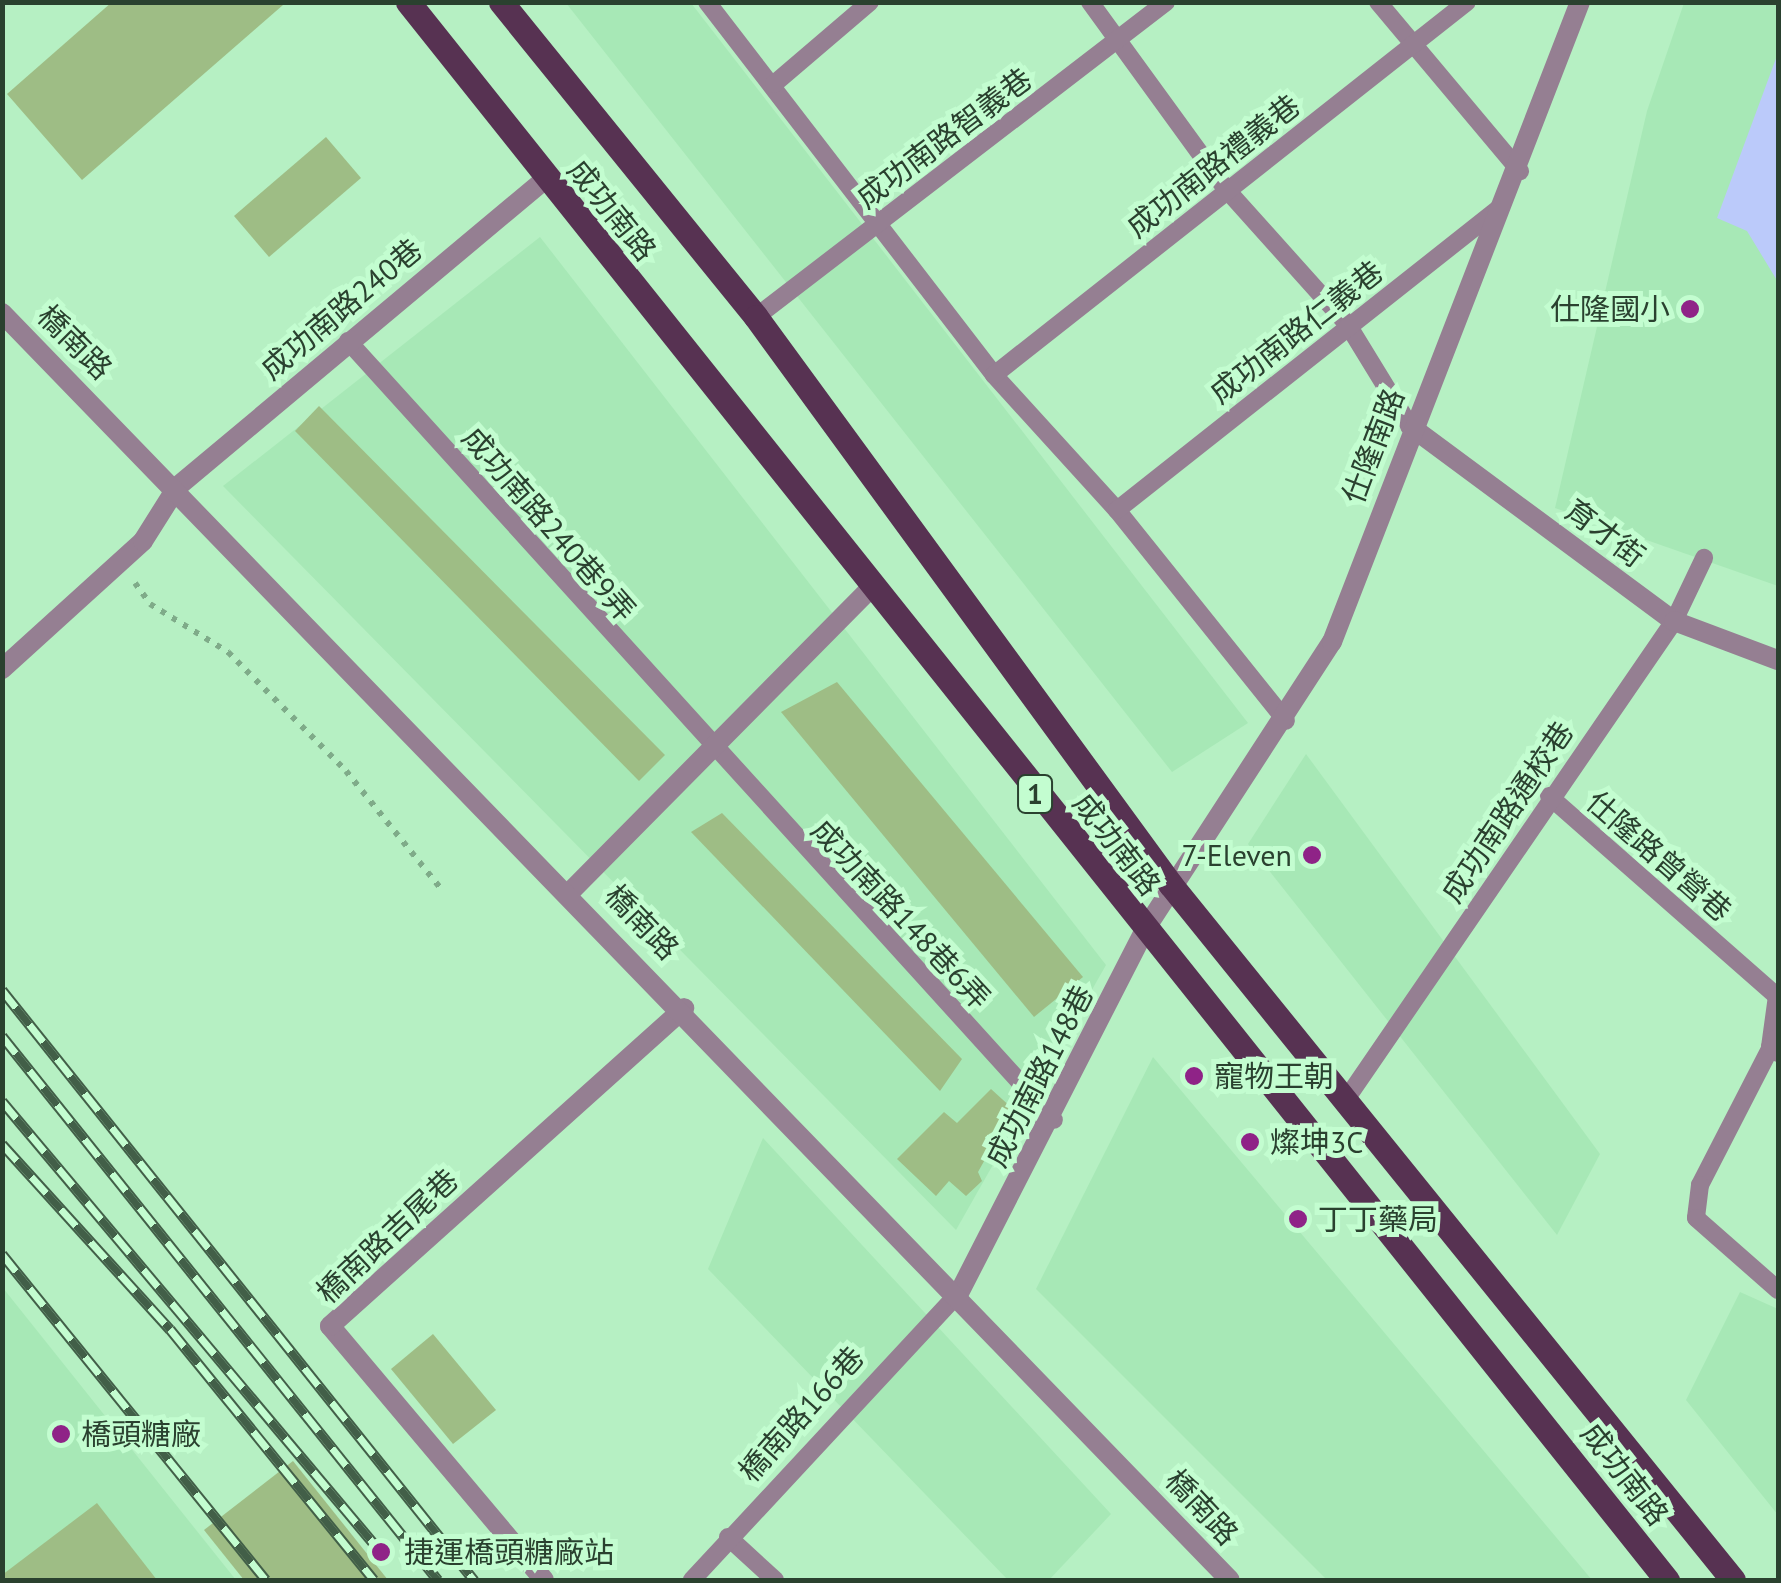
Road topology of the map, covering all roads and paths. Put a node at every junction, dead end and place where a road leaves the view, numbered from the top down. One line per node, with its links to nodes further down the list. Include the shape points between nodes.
1 (408, 2): 14 (main road, 成功南路 / 1)
2 (501, 2): 19 (main road, 成功南路 / 1)
3 (707, 2): 12 (lane)
4 (870, 2): 12 (lane)
5 (1090, 2): 10 (lane)
6 (1166, 2): 10 (lane, 成功南路智義巷)
7 (1378, 2): 11 (lane)
8 (1467, 2): 11 (lane, 成功南路禮義巷)
9 (1580, 2): 13 (street, 仕隆南路)
10 (1120, 38): 15 (lane); 17 (lane, 成功南路智義巷)
11 (1415, 45): 13 (lane); 15 (lane, 成功南路禮義巷)
12 (774, 84): 17 (lane)
13 (1520, 171): 16 (street, 仕隆南路)
14 (544, 178): 21 (street, 成功南路240巷); 28 (main road, 成功南路 / 1)
15 (1226, 189): 20 (lane); 22 (lane, 成功南路禮義巷)
16 (1510, 200): 20 (lane, 成功南路仁義巷); 23 (street, 仕隆南路)
17 (880, 222): 19 (lane, 成功南路智義巷); 22 (lane)
18 (2, 312): 24 (street, 橋南路)
19 (756, 318): 35 (main road, 成功南路 / 1)
20 (1348, 326): 23 (lane); 25 (lane, 成功南路仁義巷)
21 (348, 341): 24 (street, 成功南路240巷); 33 (lane, 成功南路240巷9弄)
22 (994, 375): 25 (lane)
23 (1410, 426): 29 (street, 育才街); 32 (street, 仕隆南路, via 1332,642)
24 (177, 487): 27 (street, 成功南路240巷); 37 (street, 橋南路)
25 (1117, 510): 32 (lane)
26 (1704, 558): 29 (lane, 成功南路通校巷)
27 (120, 562): 31 (street, 成功南路240巷); 36 (path, via 150,604 228,652 346,771)
28 (872, 588): 33 (street); 38 (main road, 成功南路 / 1)
29 (1674, 621): 30 (street, 育才街); 34 (lane, 成功南路通校巷)
30 (1778, 660)
31 (2, 669)
32 (1286, 720): 35 (street, 仕隆南路)
33 (707, 746): 37 (street); 42 (lane, 成功南路148巷6弄)
34 (1549, 796): 40 (lane, 仕隆路曾營巷, via 1776,996); 41 (lane, 成功南路通校巷)
35 (1171, 884): 38 (street, 成功南路148巷); 41 (main road, 成功南路 / 1)
36 (442, 890)
37 (571, 892): 39 (street, 橋南路)
38 (1144, 931): 42 (street, 成功南路148巷); 50 (main road, 成功南路 / 1)
39 (684, 1008): 44 (street, 橋南路); 46 (street, 橋南路吉尾巷, via 330,1326)
40 (1776, 1045): 43 (lane, via 1700,1185 1696,1218)
41 (1350, 1096): 51 (main road, 成功南路 / 1)
42 (1054, 1120): 44 (street, 成功南路148巷)
43 (1778, 1290)
44 (959, 1293): 45 (lane, 橋南路166巷); 49 (street, 橋南路)
45 (728, 1537): 47 (lane, 橋南路166巷); 48 (lane)
46 (544, 1580)
47 (692, 1580)
48 (775, 1580)
49 (1230, 1580)
50 (1668, 1580)
51 (1733, 1580)

